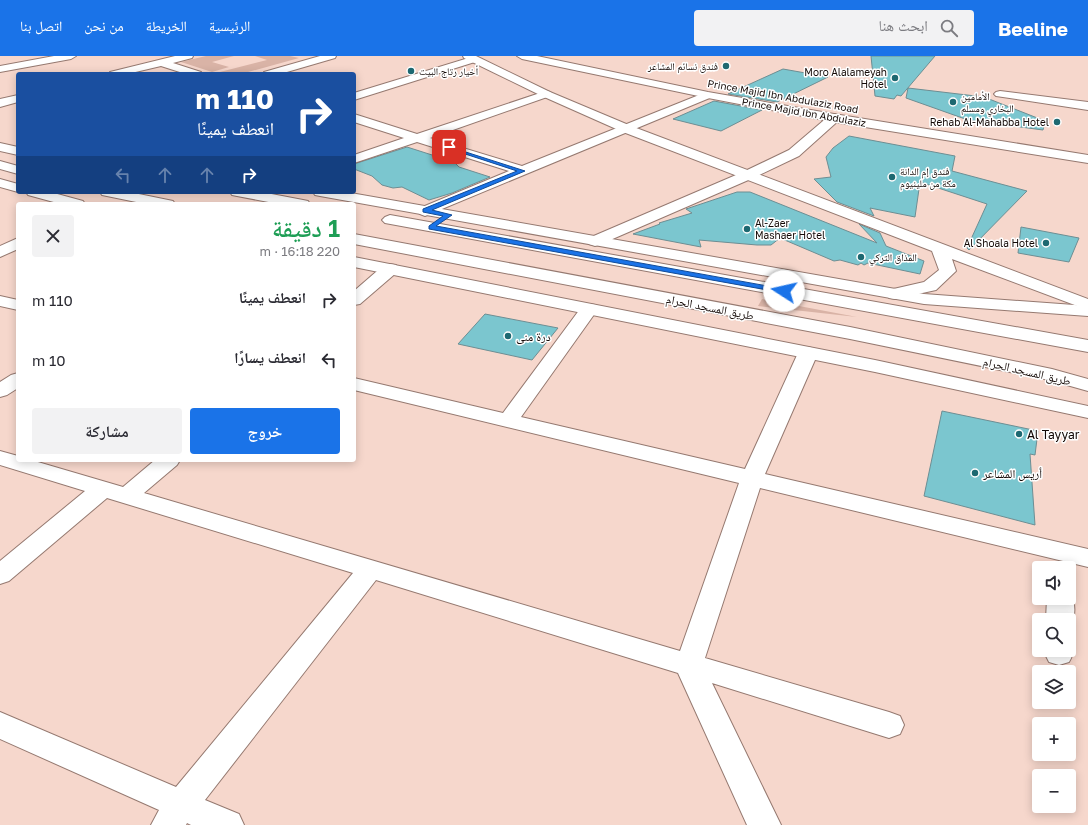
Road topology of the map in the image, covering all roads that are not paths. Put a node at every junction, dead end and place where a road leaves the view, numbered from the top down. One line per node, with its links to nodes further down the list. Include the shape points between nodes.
1 (71, 56): 9 (street)
2 (140, 56): 8 (street)
3 (188, 56): 8 (street)
4 (326, 56): 12 (street)
5 (522, 56): 16 (street, Prince Majid Ibn Abdulaziz)
6 (574, 56): 13 (street, Prince Majid Ibn Abdulaziz Road)
7 (471, 58): 14 (street); 17 (street)
8 (160, 62): 10 (street); 11 (street)
9 (0, 69)
10 (122, 72)
11 (191, 72)
12 (274, 72)
13 (700, 82)
14 (546, 94): 23 (street); 25 (street)
15 (1000, 94): 20 (street)
16 (708, 95): 21 (street, Prince Majid Ibn Abdulaziz); 23 (street)
17 (356, 96)
18 (16, 99): 19 (street)
19 (0, 103)
20 (1088, 106)
21 (834, 118): 26 (street, Prince Majid Ibn Abdulaziz); 34 (street, via 794,153)
22 (356, 119): 25 (street)
23 (627, 129): 33 (street); 34 (street)
24 (1021, 135): 26 (street)
25 (419, 137): 29 (street); 33 (street)
26 (1013, 146): 30 (street, Prince Majid Ibn Abdulaziz)
27 (0, 147): 28 (street)
28 (16, 151)
29 (356, 158)
30 (1088, 159)
31 (0, 165): 32 (street)
32 (16, 169)
33 (522, 171): 44 (street)
34 (748, 175): 49 (street); 51 (street)
35 (0, 183): 36 (street)
36 (16, 187)
37 (41, 194): 41 (street)
38 (117, 194): 42 (street)
39 (248, 194): 43 (street)
40 (331, 194): 44 (street)
41 (71, 202)
42 (158, 202)
43 (292, 202)
44 (425, 211): 46 (street)
45 (356, 213): 47 (street)
46 (448, 215): 47 (street); 49 (street)
47 (431, 227): 62 (street)
48 (356, 239): 66 (street, طريق المسجد الحرام, via 844,332 1052,375)
49 (596, 241): 55 (street)
50 (16, 244): 52 (street)
51 (939, 247): 55 (street, via 948,271 930,286); 59 (street)
52 (0, 252)
53 (356, 262): 54 (street)
54 (390, 269): 56 (street); 60 (street)
55 (895, 294): 61 (street, via 924,299)
56 (356, 298)
57 (0, 301): 58 (street)
58 (16, 305)
59 (1088, 305)
60 (589, 309): 63 (street); 69 (street)
61 (1088, 311)
62 (1088, 346)
63 (808, 353): 68 (street); 72 (street)
64 (16, 380): 67 (street)
65 (356, 384): 69 (street)
66 (1088, 385)
67 (0, 391)
68 (1088, 412)
69 (508, 420): 72 (street)
70 (0, 458): 73 (street)
71 (166, 462): 73 (street)
72 (752, 478): 75 (street); 78 (street)
73 (115, 492): 76 (street); 77 (street)
74 (1088, 558): 75 (street)
75 (1061, 560)
76 (370, 569): 78 (street); 81 (street)
77 (0, 575)
78 (689, 665): 80 (street); 83 (street)
79 (0, 725): 81 (street)
80 (890, 725)
81 (175, 815): 82 (street)
82 (227, 825)
83 (764, 825)

